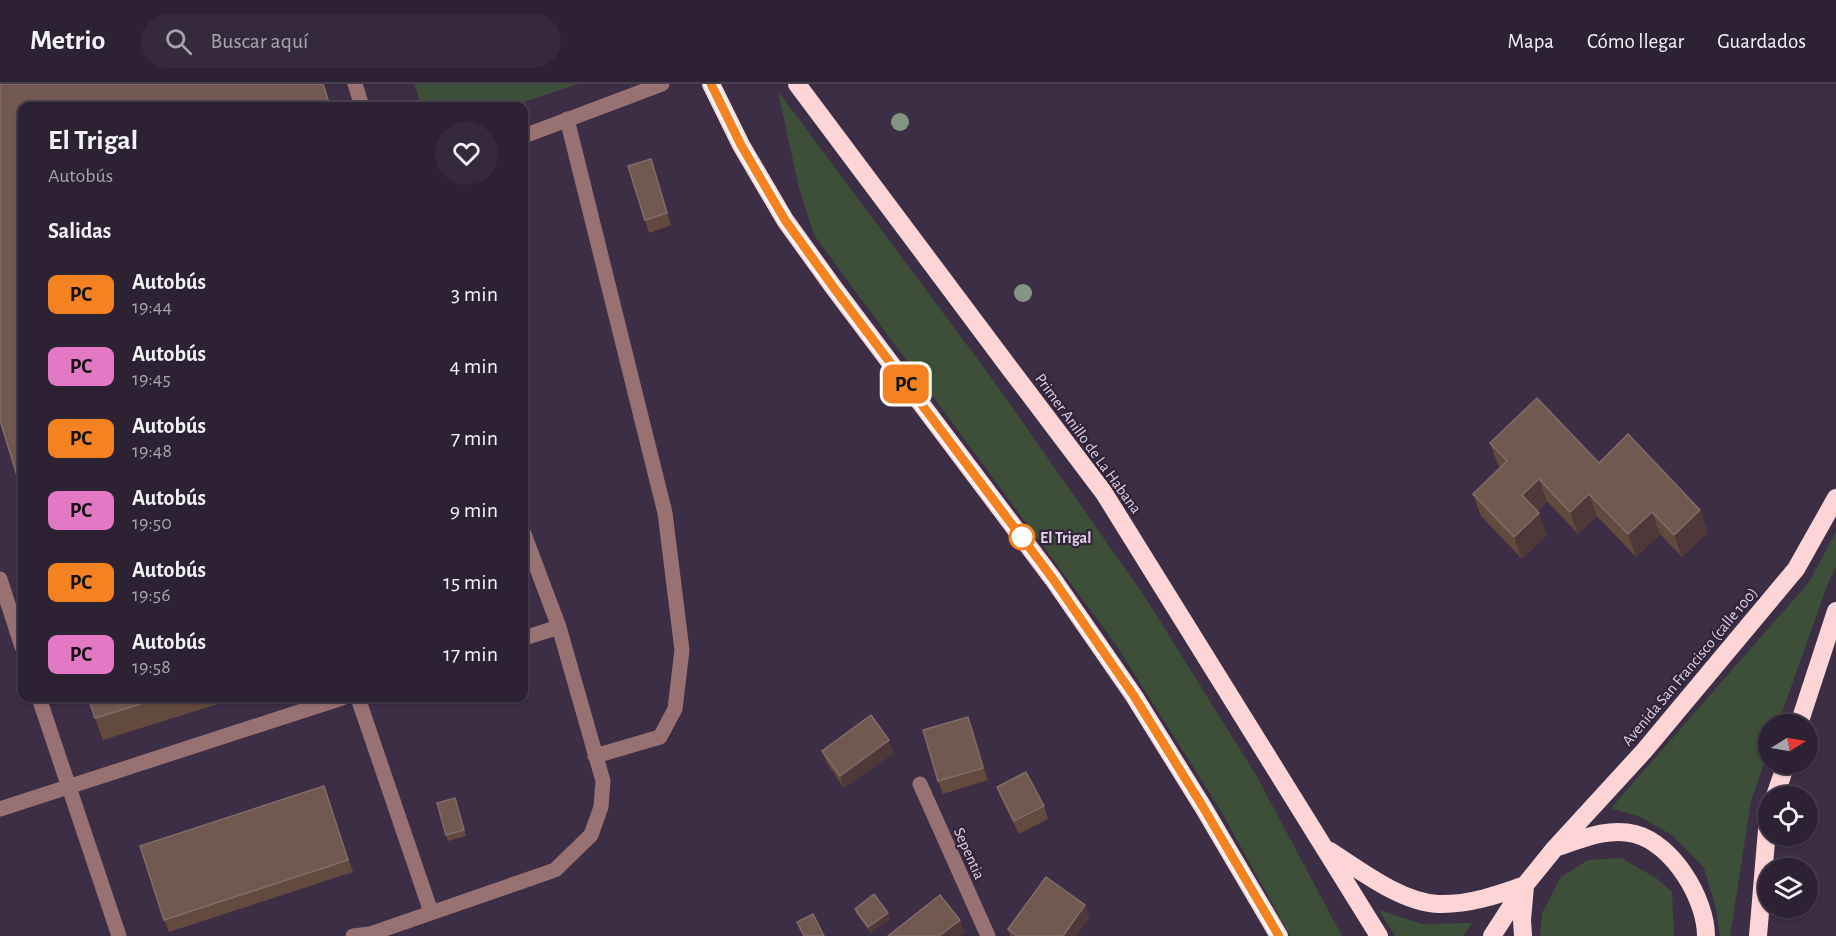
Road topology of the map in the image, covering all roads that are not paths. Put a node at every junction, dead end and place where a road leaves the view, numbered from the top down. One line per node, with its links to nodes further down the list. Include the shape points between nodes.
1 (354, 84): 5 (street)
2 (663, 84): 6 (street)
3 (711, 84): 31 (highway, via 785,220 1053,579 1134,696)
4 (797, 84): 24 (highway, Primer Anillo de La Habana, via 1104,493)
5 (361, 102)
6 (567, 119): 7 (street); 19 (street, via 665,513 682,650 675,709 660,737)
7 (528, 134)
8 (1836, 498): 25 (highway, Avenida San Francisco (calle 100), via 1796,569 1644,751)
9 (528, 545): 12 (street)
10 (0, 579): 13 (street)
11 (1836, 611): 18 (highway)
12 (559, 627): 14 (street); 19 (street)
13 (18, 635)
14 (528, 637)
15 (40, 702): 21 (street)
16 (330, 702): 21 (street)
17 (359, 702): 27 (street)
18 (1802, 714)
19 (596, 756): 27 (street, via 603,781 601,807 591,835 555,870)
20 (920, 784): 30 (street, Sepentia)
21 (68, 786): 22 (street); 28 (street)
22 (0, 809)
23 (1766, 846): 36 (highway)
24 (1324, 848): 26 (highway, via 1399,894 1438,904 1494,897); 32 (highway, Primer Anillo de La Habana)
25 (1555, 848): 26 (highway); 35 (highway, via 1602,832 1648,839 1673,858 1688,879 1706,925)
26 (1525, 885): 33 (highway); 34 (highway)
27 (431, 912): 29 (street)
28 (119, 936)
29 (354, 936)
30 (988, 936)
31 (1279, 936)
32 (1378, 936)
33 (1492, 936)
34 (1523, 936)
35 (1706, 936)
36 (1758, 936)

